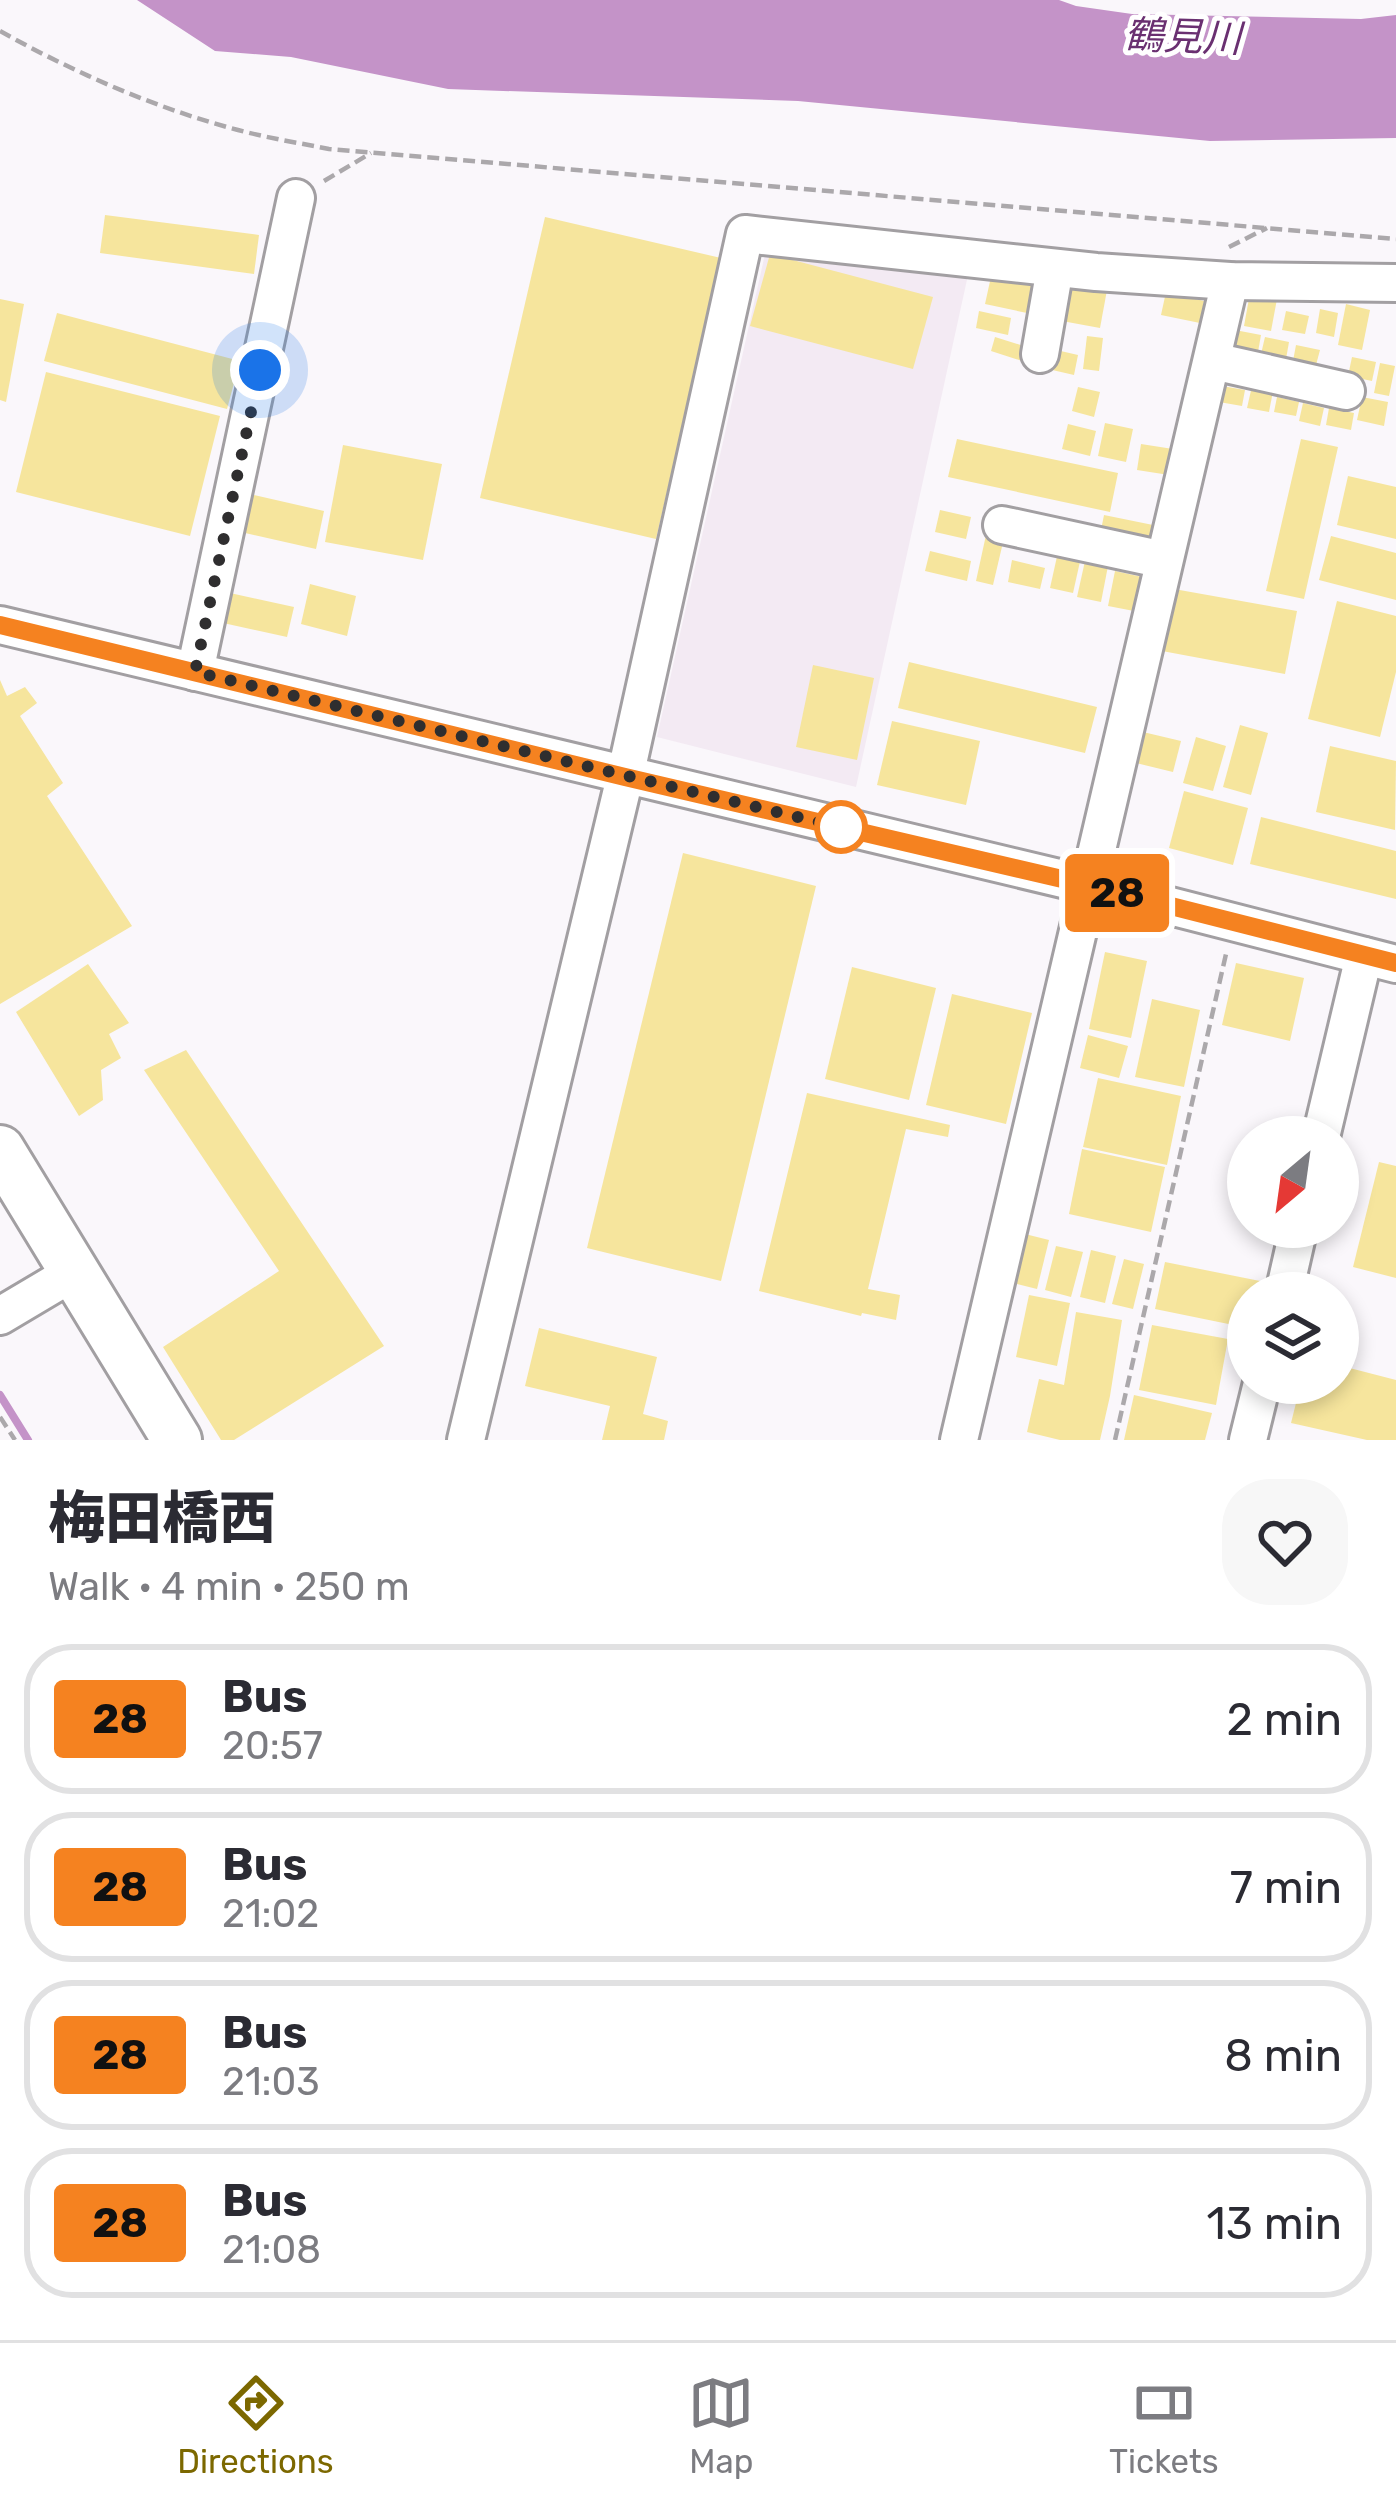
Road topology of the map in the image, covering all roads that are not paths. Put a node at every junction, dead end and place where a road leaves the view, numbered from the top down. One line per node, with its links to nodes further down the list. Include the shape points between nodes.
1 (296, 198): 11 (street)
2 (1055, 268): 3 (street); 5 (street); 12 (street, via 745,234)
3 (1230, 281): 4 (street); 6 (street)
4 (1396, 283)
5 (1040, 354)
6 (1213, 361): 7 (street); 9 (street)
7 (1336, 380)
8 (1002, 525): 9 (street)
9 (1164, 560): 13 (street)
10 (0, 625): 11 (street)
11 (195, 672): 12 (street)
12 (625, 777): 13 (street); 21 (street)
13 (1088, 885): 14 (street); 22 (street)
14 (1380, 960): 15 (street)
15 (1328, 1116)
16 (0, 1150): 17 (main road)
17 (74, 1272): 18 (street); 20 (main road)
18 (0, 1316)
19 (1257, 1404): 23 (street)
20 (177, 1440)
21 (466, 1440)
22 (959, 1440)
23 (1248, 1440)

